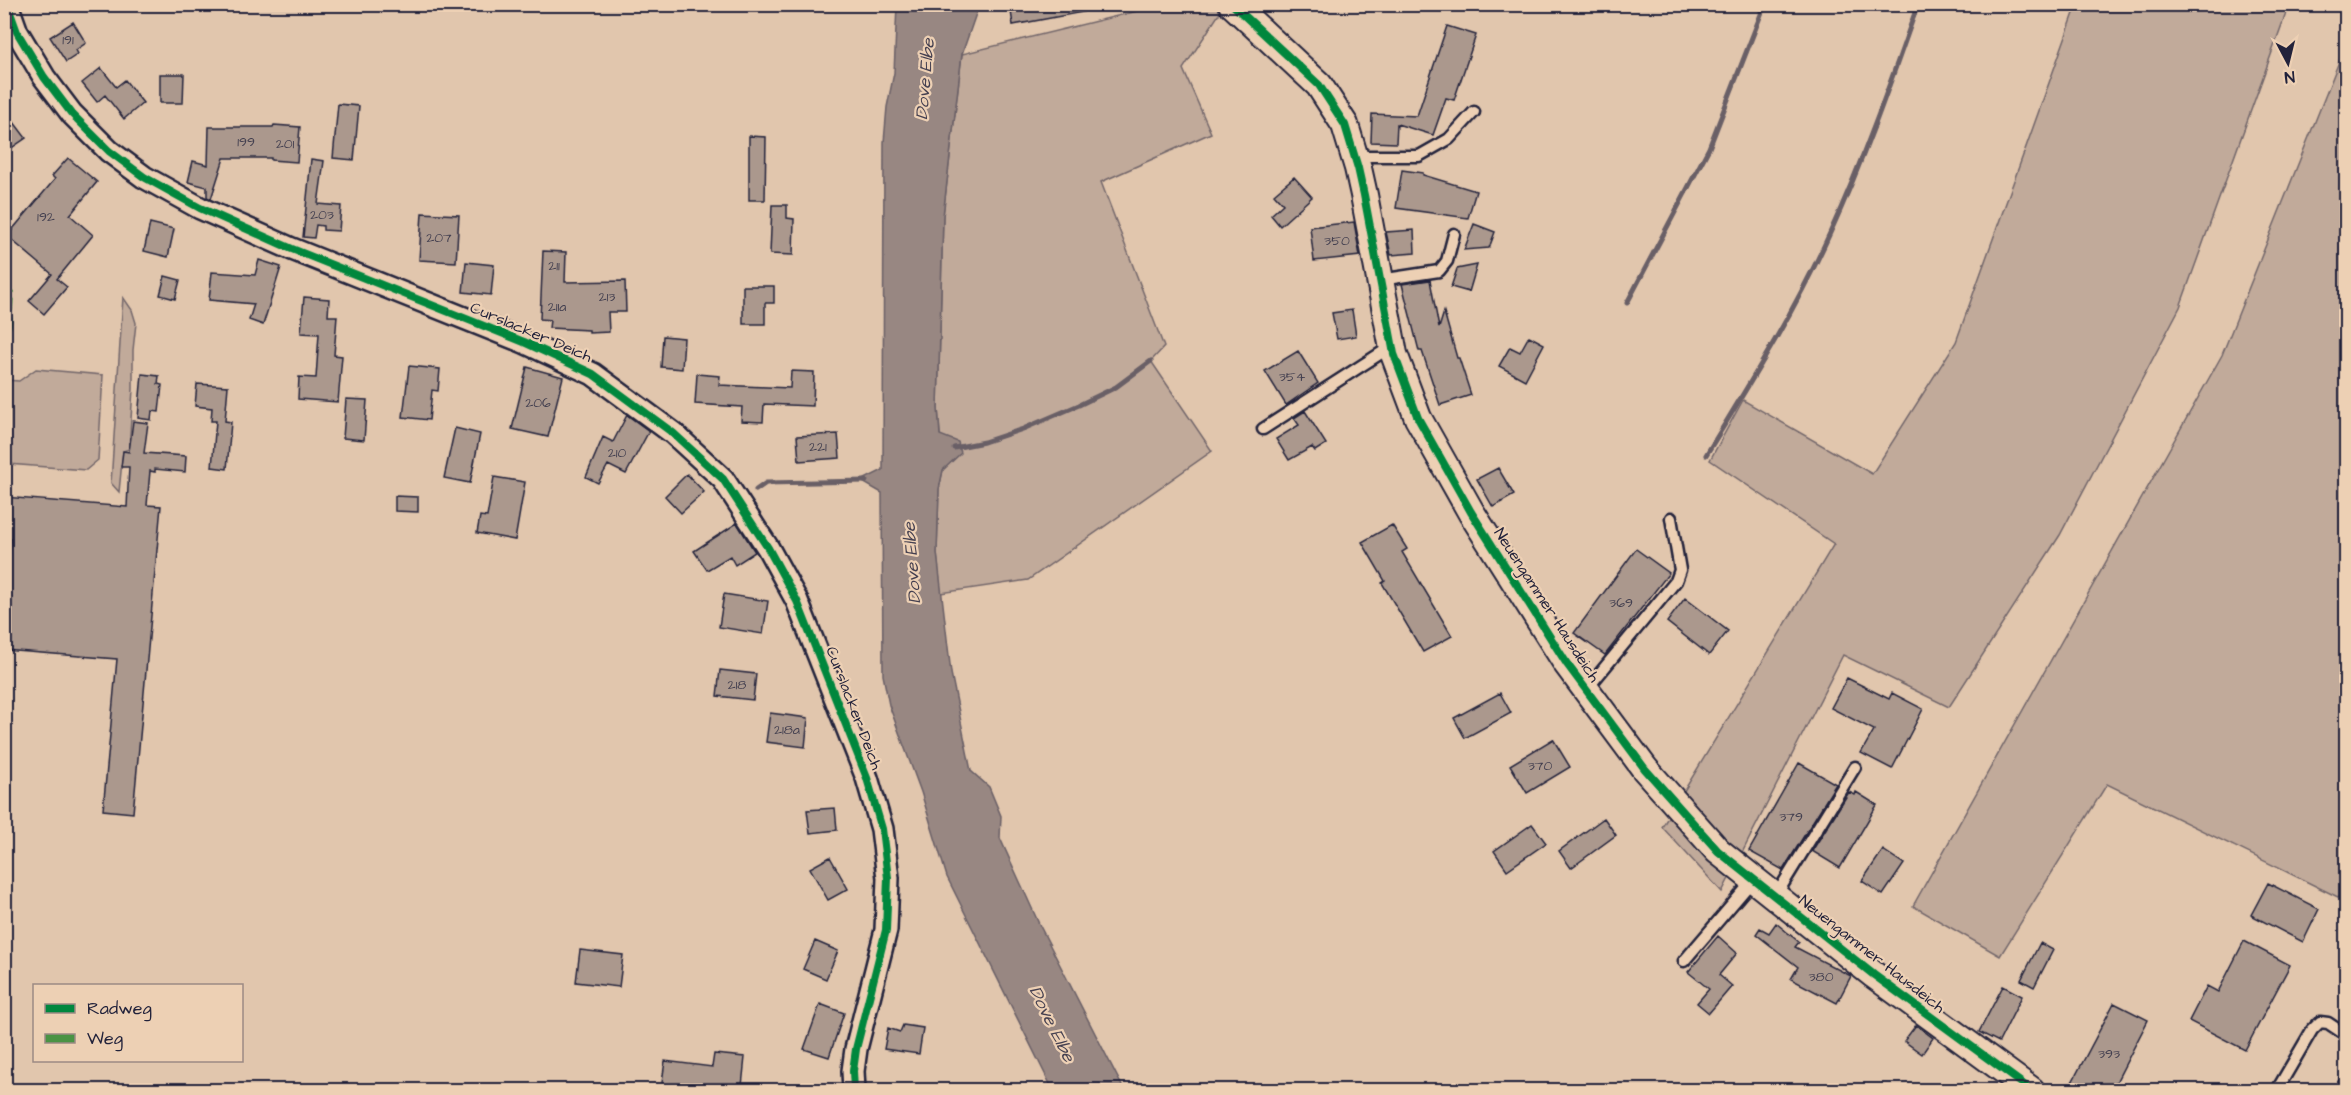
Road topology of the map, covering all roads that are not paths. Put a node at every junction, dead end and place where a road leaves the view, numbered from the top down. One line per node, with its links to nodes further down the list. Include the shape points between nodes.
1 (7, 4): 17 (street, Curslacker Deich, via 17,32 72,114 109,151 144,177 200,208 292,249 524,342 593,374 673,433 723,479 797,601 867,778 882,830 888,879 885,930 856,1049)
2 (1232, 4): 4 (street, Neuengammer Hausdeich, via 1319,85 1345,125)
3 (1474, 112): 4 (lane, via 1449,139 1419,156)
4 (1355, 156): 6 (street, Neuengammer Hausdeich)
5 (1454, 234): 6 (lane, via 1447,261 1439,271)
6 (1380, 280): 7 (street, Neuengammer Hausdeich)
7 (1393, 346): 8 (lane); 10 (street, Neuengammer Hausdeich, via 1418,418 1466,503)
8 (1263, 429)
9 (1671, 518): 10 (lane, via 1680,570 1676,581)
10 (1586, 690): 12 (street, Neuengammer Hausdeich, via 1645,769 1718,851)
11 (1855, 767): 13 (lane)
12 (1754, 879): 13 (street, Neuengammer Hausdeich); 14 (lane)
13 (1775, 897): 18 (street, Neuengammer Hausdeich)
14 (1684, 961)
15 (2346, 1035): 19 (lane, via 2320,1022)
16 (2346, 1082): 20 (lane)
17 (854, 1090)
18 (2031, 1090)
19 (2277, 1090)
20 (2341, 1090)

